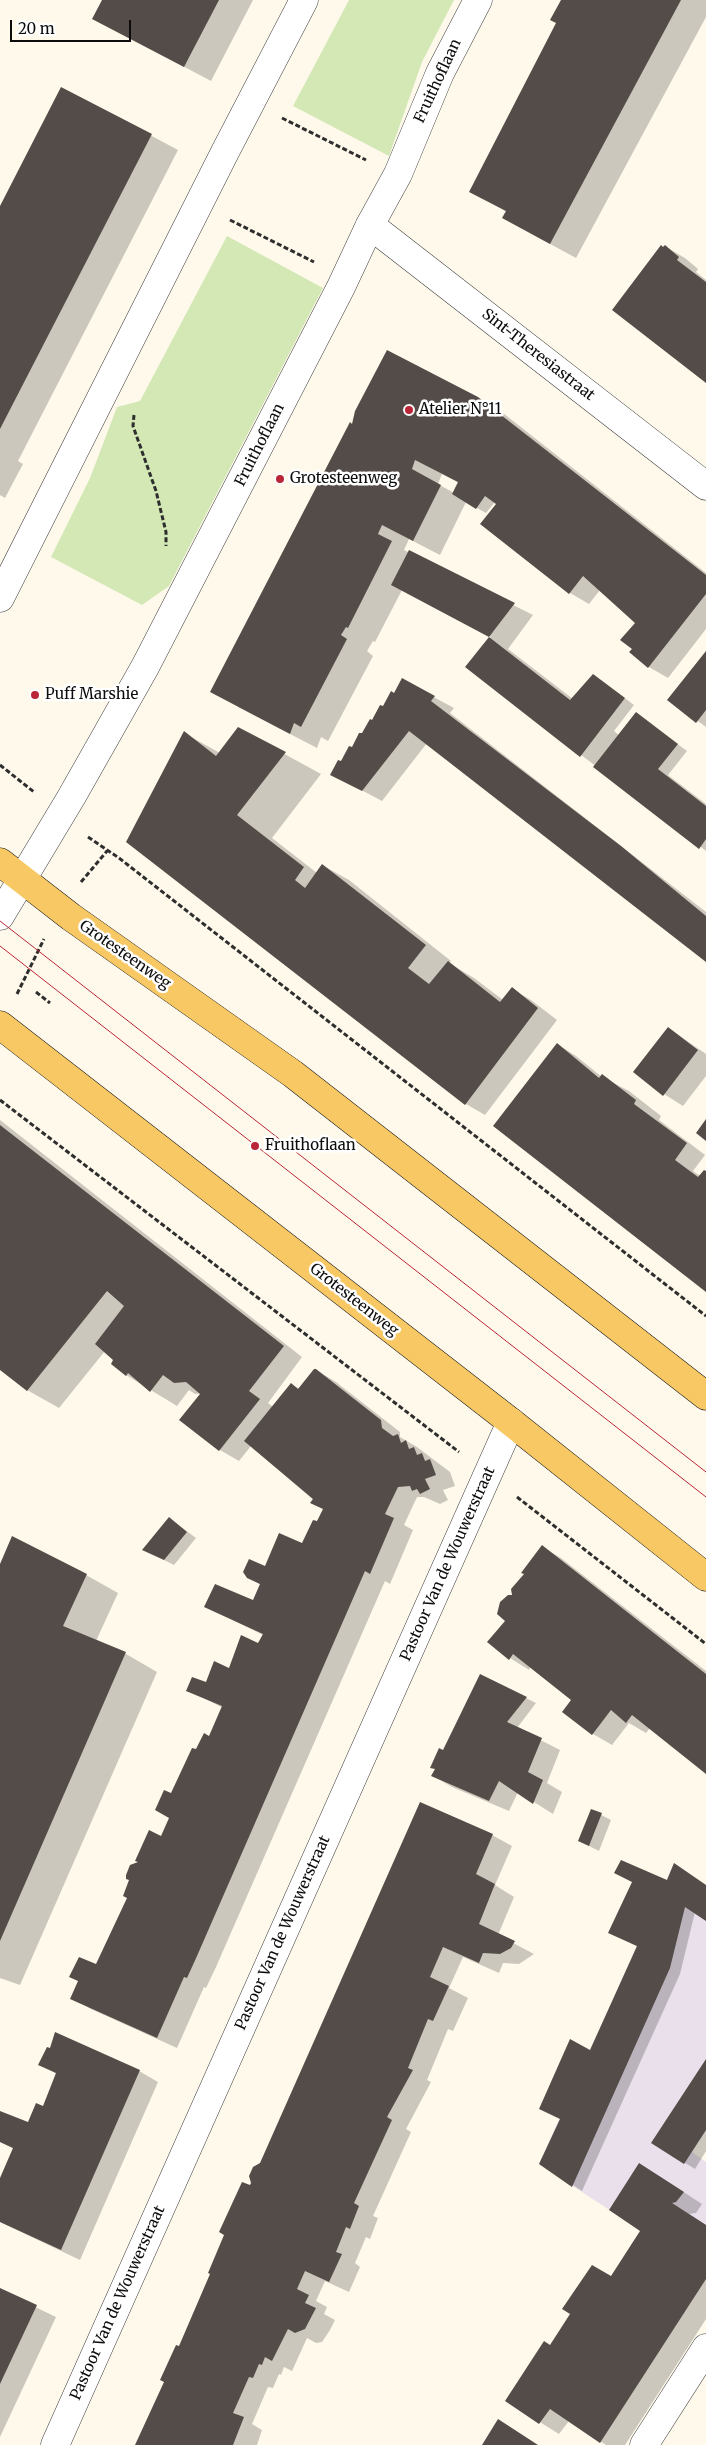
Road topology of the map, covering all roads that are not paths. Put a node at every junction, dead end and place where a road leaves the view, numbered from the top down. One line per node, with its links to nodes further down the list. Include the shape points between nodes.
1 (304, 0): 5 (street)
2 (478, 0): 3 (street, Fruithoflaan, via 440,73 398,174)
3 (370, 225): 4 (street, Sint-Theresiastraat); 6 (street, Fruithoflaan, via 145,666 59,817)
4 (706, 486)
5 (0, 598)
6 (10, 870): 7 (street, Fruithoflaan); 9 (main road, Grotesteenweg, via 293,1074)
7 (0, 916)
8 (0, 1025): 10 (main road, Grotesteenweg)
9 (706, 1396)
10 (512, 1422): 11 (main road, Grotesteenweg); 13 (street, Pastoor Van de Wouwerstraat)
11 (706, 1576)
12 (706, 2348): 14 (street)
13 (55, 2445)
14 (644, 2445)

